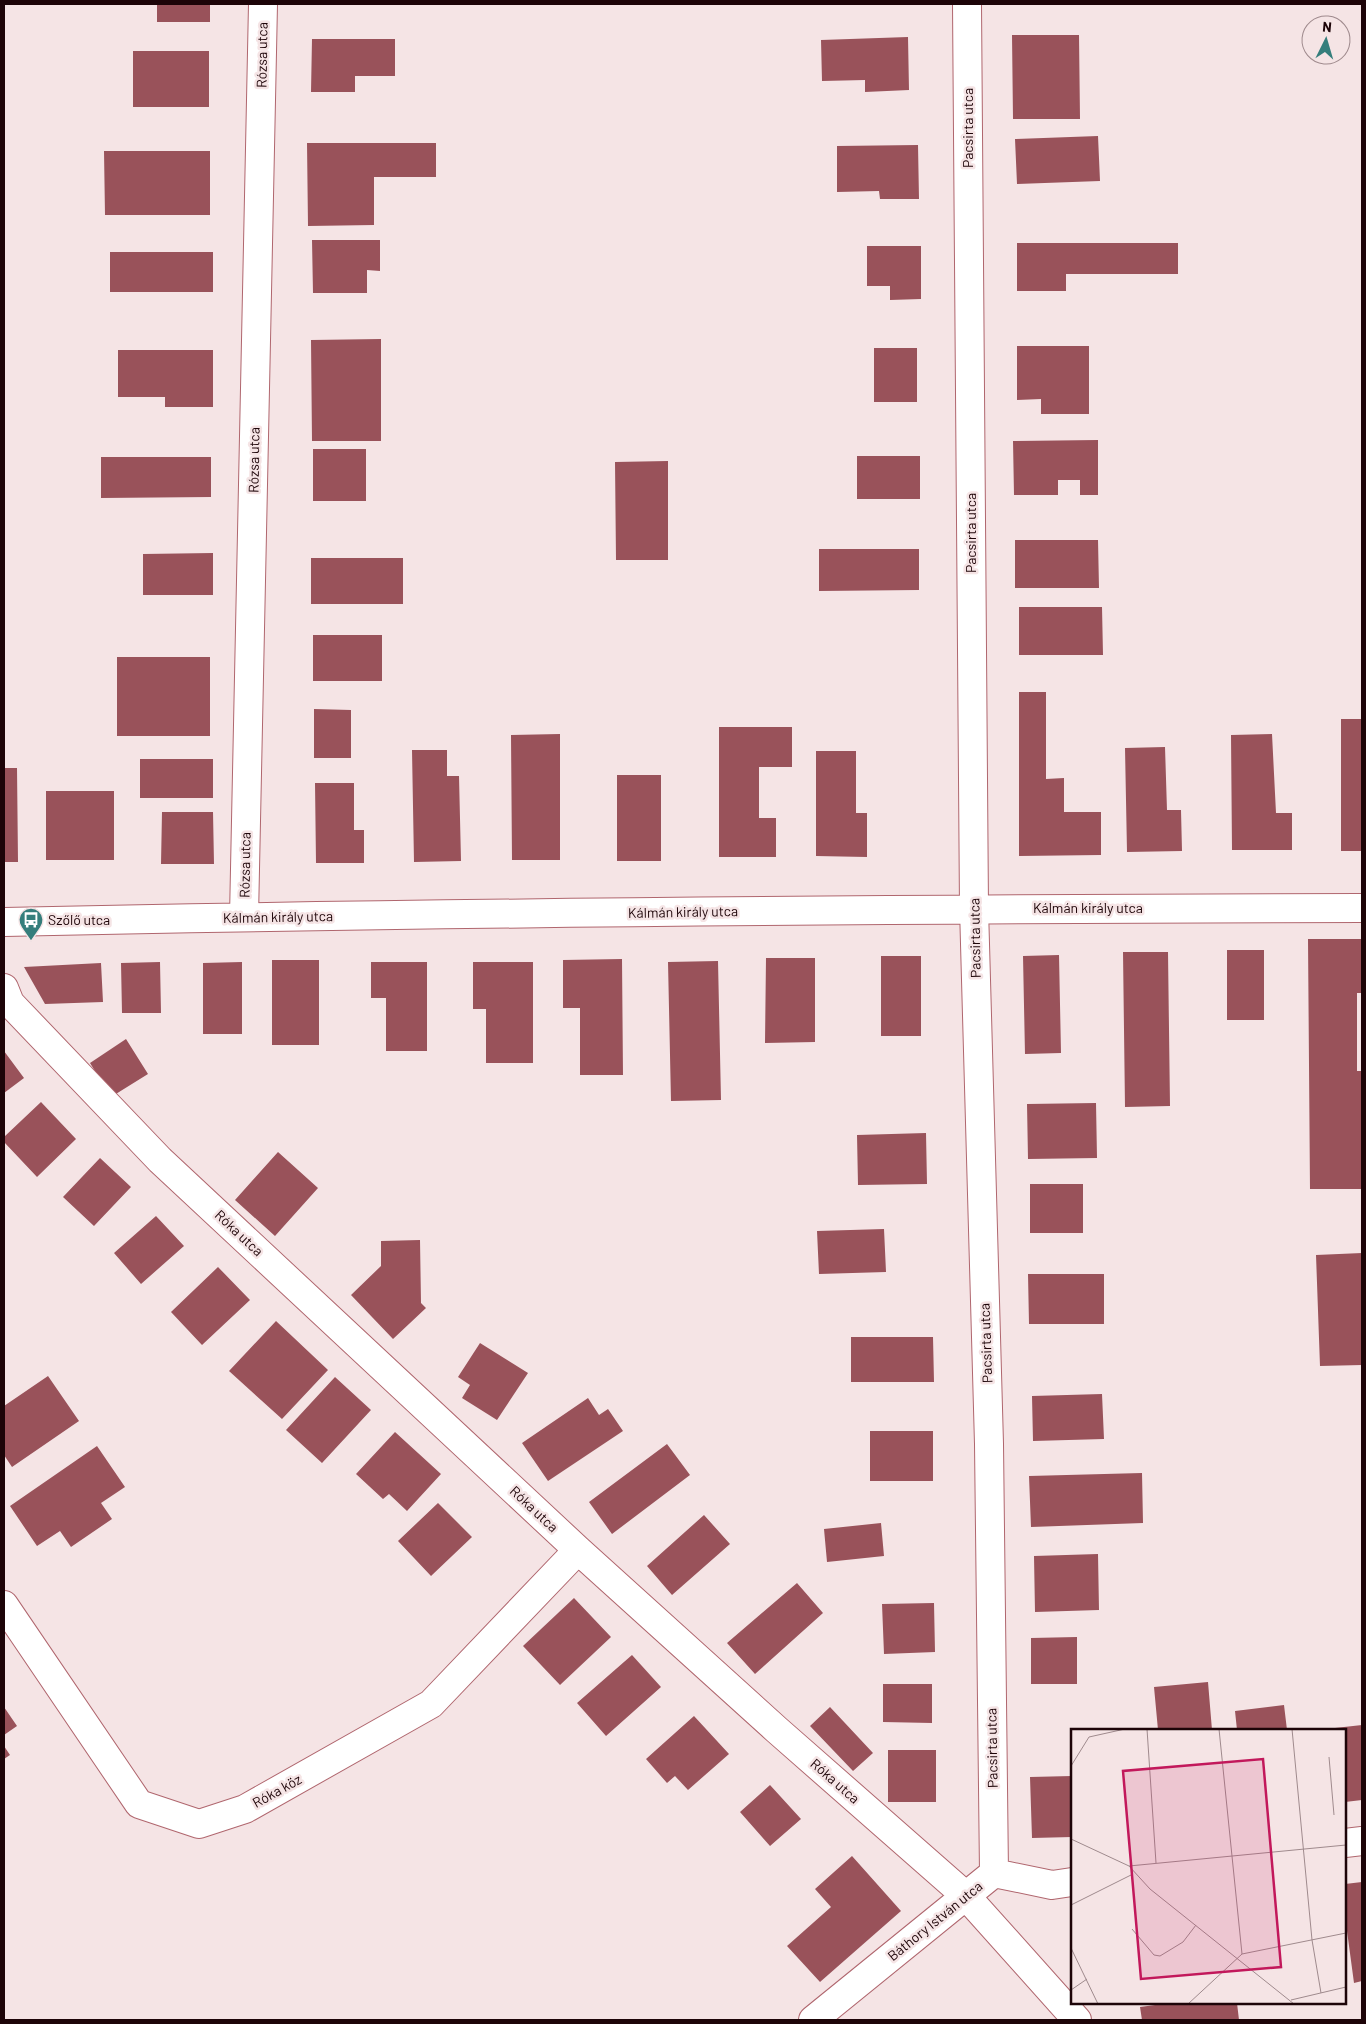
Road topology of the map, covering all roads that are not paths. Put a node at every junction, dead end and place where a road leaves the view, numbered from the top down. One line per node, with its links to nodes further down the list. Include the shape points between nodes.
1 (263, 4): 5 (street, Rózsa utca)
2 (967, 4): 3 (street, Pacsirta utca)
3 (974, 908): 4 (street, Kálmán király utca); 5 (street, Kálmán király utca); 12 (street, Pacsirta utca, via 989,1444)
4 (1362, 908)
5 (244, 917): 6 (street, Kálmán király utca)
6 (4, 922)
7 (6, 999): 8 (street, Róka utca, via 160,1160)
8 (578, 1550): 9 (street, Róka köz, via 431,1704 245,1809 199,1824 139,1804); 14 (street, Róka utca)
9 (4, 1604)
10 (1362, 1841): 11 (street)
11 (1346, 1844)
12 (994, 1873): 13 (street, Báthory István utca, via 1052,1885); 14 (street, Báthory István utca)
13 (1071, 1882)
14 (966, 1896): 15 (street, Báthory István utca); 16 (street, Róka utca)
15 (813, 2020)
16 (1076, 2020)

